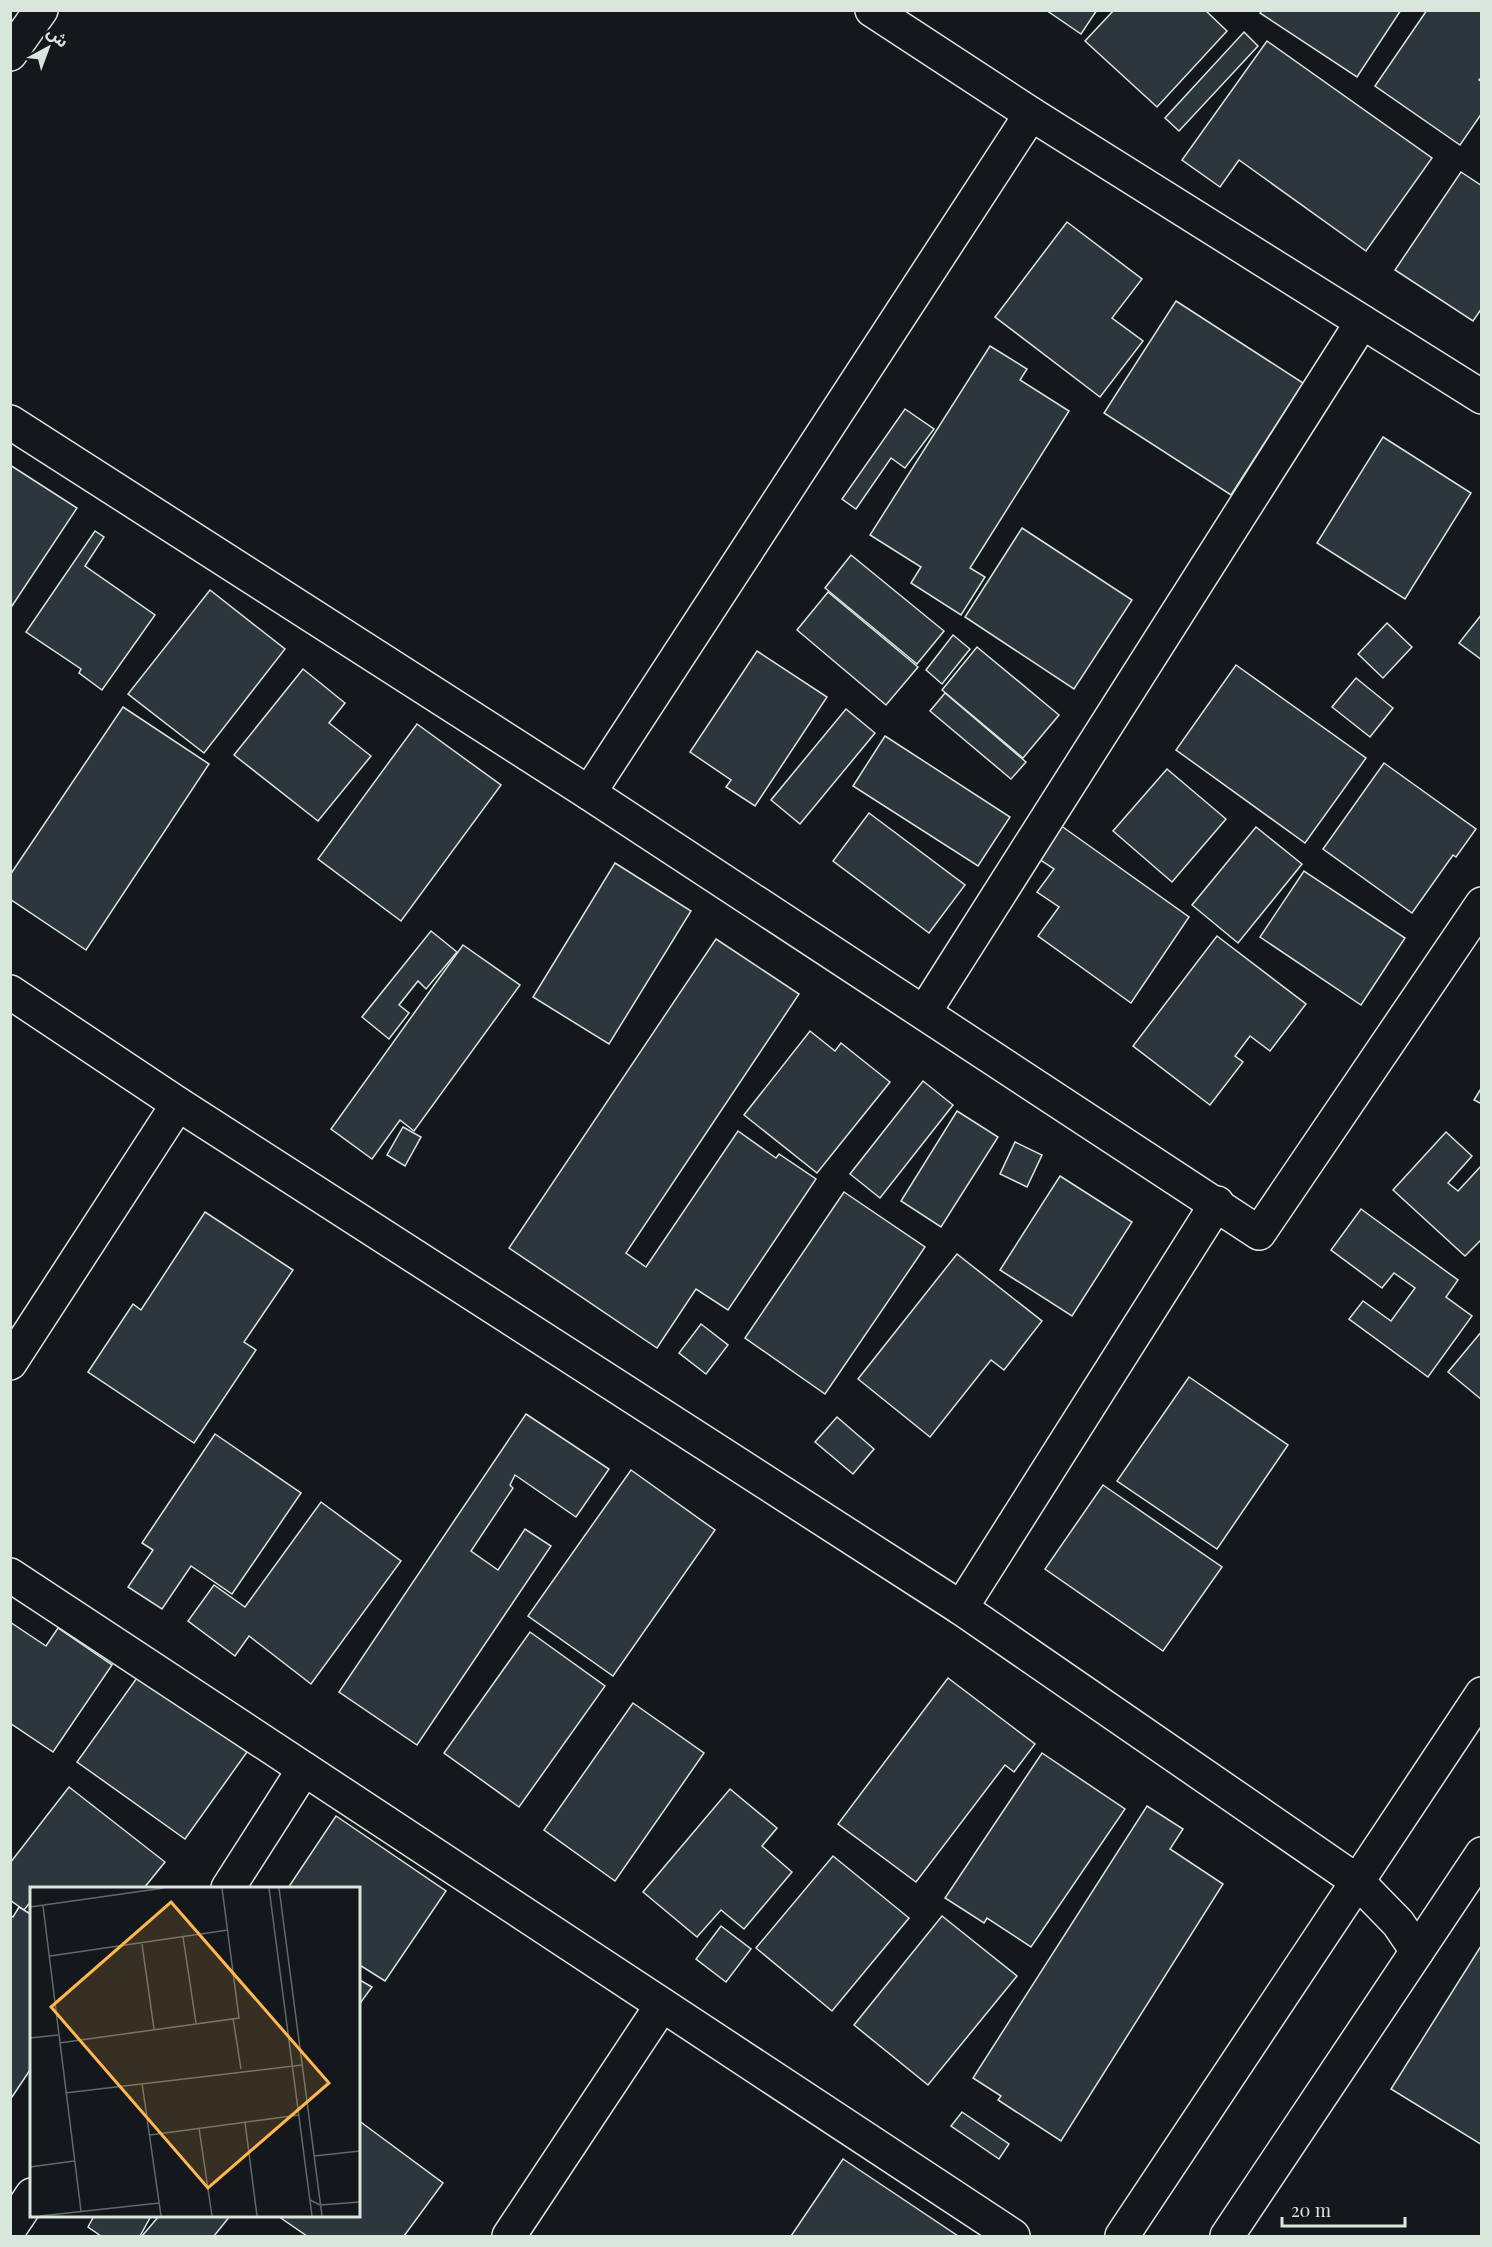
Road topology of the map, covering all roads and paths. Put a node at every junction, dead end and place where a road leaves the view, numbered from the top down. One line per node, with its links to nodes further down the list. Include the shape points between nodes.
1 (41, 10): 3 (street)
2 (872, 10): 4 (street)
3 (10, 54)
4 (1031, 114): 5 (street); 8 (street)
5 (1362, 322): 6 (street); 11 (street)
6 (1482, 397)
7 (10, 422): 8 (street)
8 (589, 792): 11 (street)
9 (1482, 904): 13 (street, via 1259,1233)
10 (10, 992): 12 (street)
11 (925, 1011): 13 (street)
12 (178, 1104): 14 (street); 16 (street)
13 (1216, 1203): 16 (street)
14 (10, 1363)
15 (10, 1575): 18 (street)
16 (961, 1608): 20 (street)
17 (1482, 1694): 20 (street)
18 (304, 1769): 21 (street); 23 (street)
19 (1482, 1854): 22 (street)
20 (1357, 1881): 22 (street, via 1398,1923); 28 (street)
21 (229, 1887)
22 (1417, 1951): 29 (street)
23 (662, 2005): 26 (street); 27 (street)
24 (30, 2198): 25 (street)
25 (10, 2228)
26 (509, 2236)
27 (1013, 2236)
28 (1122, 2236)
29 (1227, 2236)

